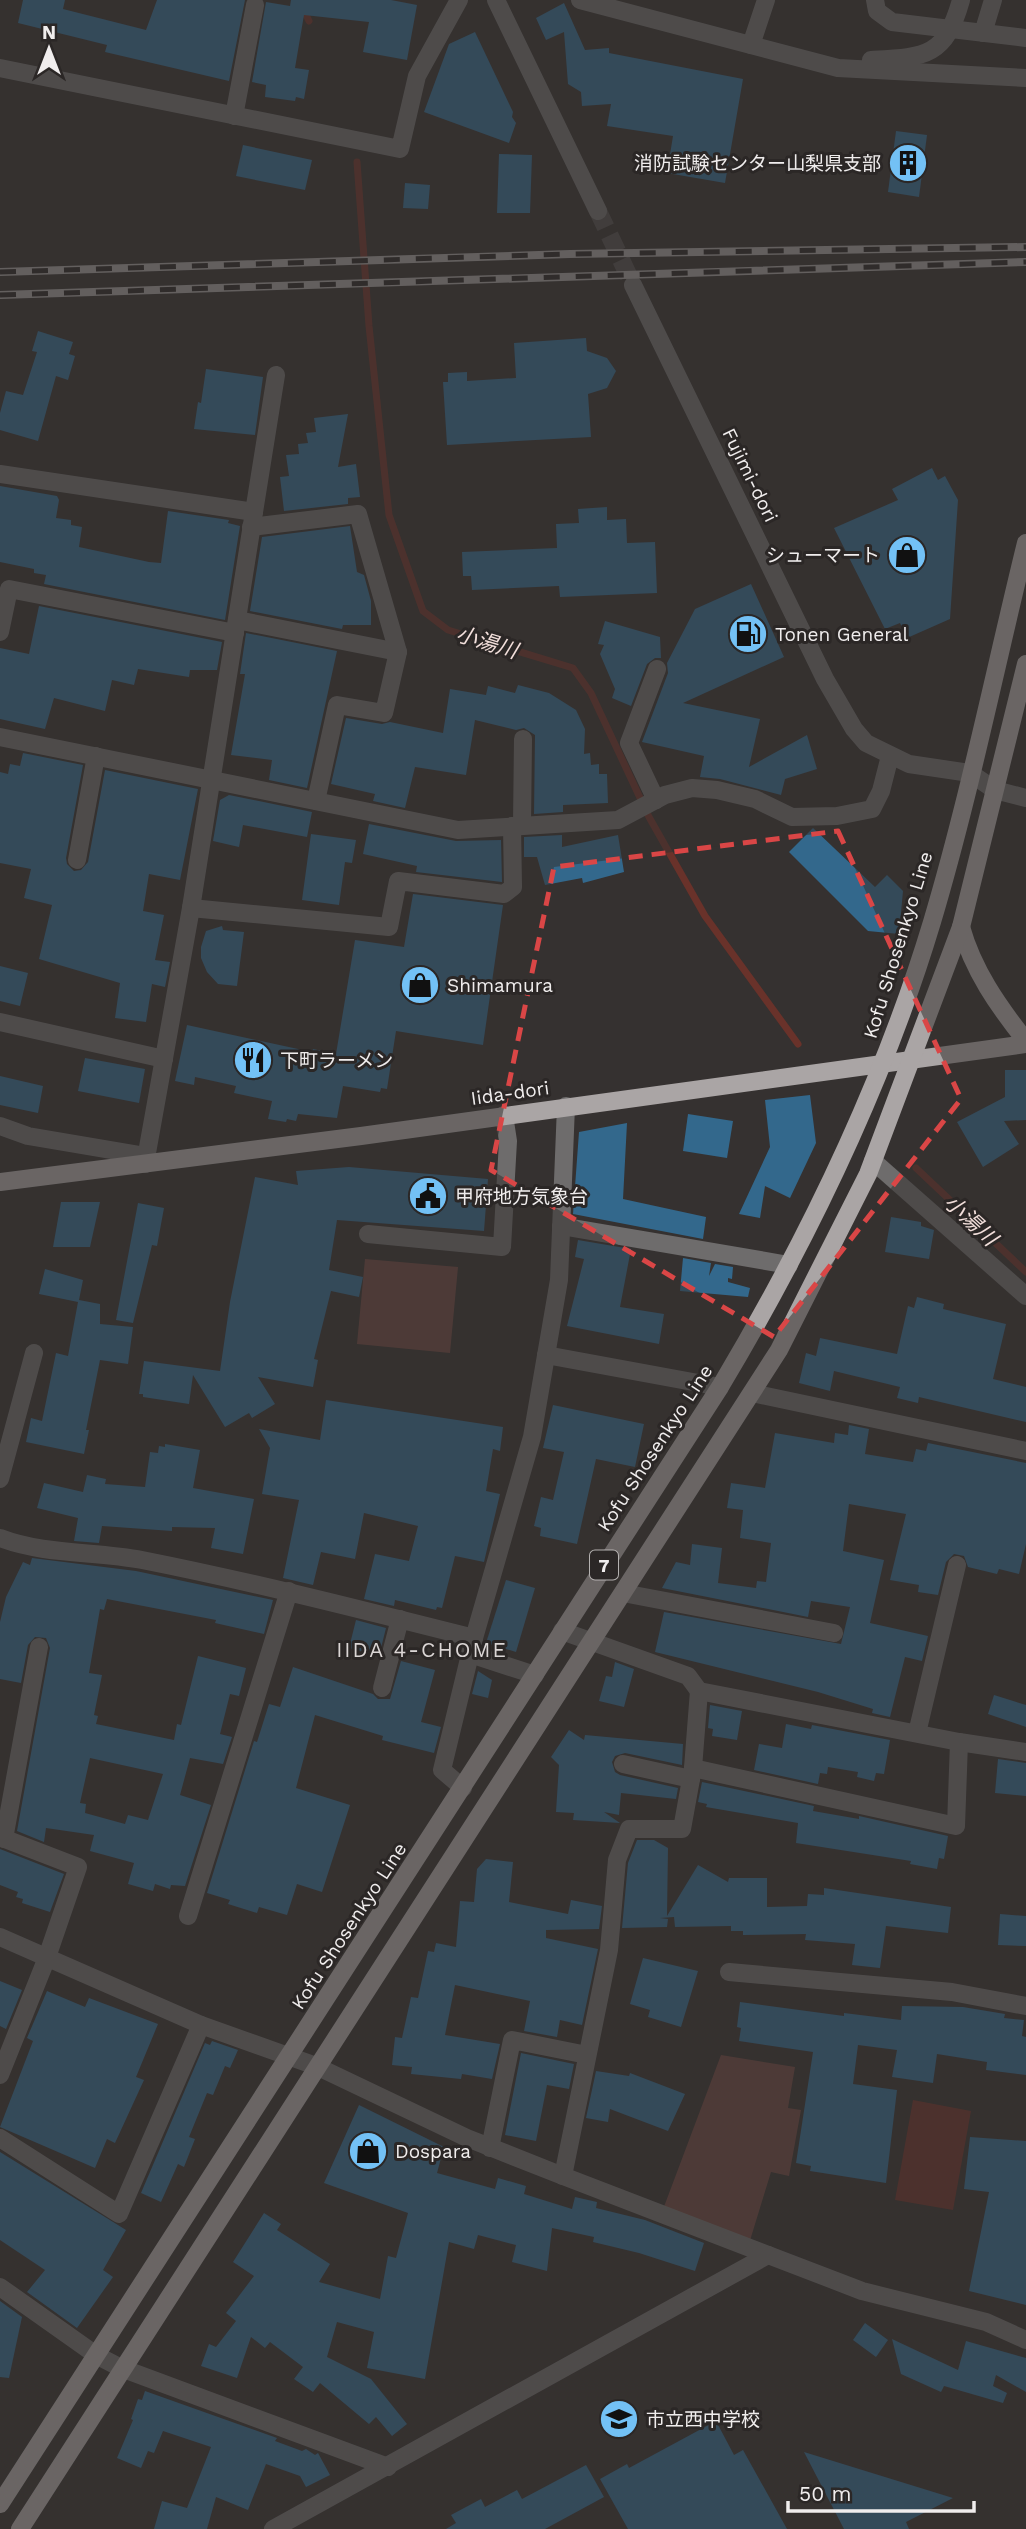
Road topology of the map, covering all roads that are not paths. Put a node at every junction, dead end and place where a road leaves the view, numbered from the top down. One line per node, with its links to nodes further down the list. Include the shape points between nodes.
1 (459, 0): 16 (street, via 417,76 400,149)
2 (496, 0): 17 (street)
3 (580, 0): 12 (street)
4 (766, 0): 12 (street)
5 (875, 0): 9 (street, via 877,11 892,22)
6 (961, 0): 9 (street)
7 (993, 0): 10 (street)
8 (255, 5): 16 (street)
9 (953, 29): 10 (street); 14 (street, via 931,52)
10 (983, 33): 11 (street)
11 (1026, 38)
12 (751, 45): 14 (street)
13 (0, 68): 16 (street)
14 (838, 68): 15 (street)
15 (1026, 78)
16 (234, 116)
17 (598, 211)
18 (633, 285): 31 (street, Fujimi-dori, via 840,708 866,743)
19 (276, 375): 21 (street)
20 (0, 474): 21 (street)
21 (253, 519): 23 (street); 25 (street, via 358,514)
22 (1026, 543): 32 (main road, Kofu Shosenkyo Line / 7)
23 (236, 627): 24 (street, via 9,589); 25 (street); 33 (street)
24 (0, 632)
25 (398, 652): 36 (street, via 384,713 337,705)
26 (1026, 664): 34 (main road, 7)
27 (657, 668): 37 (street, via 629,743)
28 (0, 737): 30 (street)
29 (523, 740): 38 (street)
30 (96, 756): 33 (street); 39 (street)
31 (890, 756): 32 (street, Fujimi-dori, via 909,764); 37 (street, via 872,809 837,816 792,817 755,799 717,790 692,788)
32 (970, 773): 34 (street, Fujimi-dori); 46 (main road, Kofu Shosenkyo Line / 7, via 932,922)
33 (211, 779): 36 (street); 40 (street)
34 (995, 790): 35 (street, Fujimi-dori); 41 (main road, 7)
35 (1026, 798)
36 (316, 801): 38 (street, via 458,830)
37 (655, 801): 38 (street, via 618,820)
38 (517, 825): 40 (street, via 513,887 504,894 398,881 389,927)
39 (77, 860)
40 (191, 908): 44 (street)
41 (961, 927): 43 (main road, via 968,954 982,979); 45 (main road, 7)
42 (0, 1022): 44 (street)
43 (1026, 1042): 45 (main road, Iida-dori)
44 (164, 1059): 50 (street)
45 (913, 1059): 46 (main road, Iida-dori); 51 (main road, 7)
46 (883, 1062): 47 (main road, Iida-dori); 55 (main road, Kofu Shosenkyo Line / 7)
47 (566, 1106): 48 (main road, Iida-dori); 53 (street)
48 (504, 1115): 50 (main road, Iida-dori); 54 (street, via 508,1141 502,1247)
49 (0, 1126): 50 (street)
50 (145, 1160): 52 (main road, Iida-dori)
51 (873, 1161): 56 (street); 60 (main road, 7, via 785,1339)
52 (0, 1182)
53 (561, 1226): 55 (street); 58 (street, via 559,1280)
54 (368, 1234)
55 (789, 1265): 59 (main road, Kofu Shosenkyo Line / 7)
56 (1026, 1296)
57 (34, 1353): 62 (street)
58 (546, 1355): 59 (street); 71 (street, via 532,1437)
59 (720, 1387): 68 (main road, Kofu Shosenkyo Line / 7)
60 (752, 1393): 61 (street); 66 (main road, 7)
61 (1026, 1451)
62 (0, 1479)
63 (0, 1538): 65 (street, via 37,1548 109,1553)
64 (957, 1565): 76 (street)
65 (289, 1591): 67 (street); 83 (street)
66 (623, 1593): 69 (street); 70 (main road, 7)
67 (400, 1619): 71 (street); 74 (street)
68 (562, 1631): 70 (street); 73 (main road, Kofu Shosenkyo Line / 7)
69 (834, 1633)
70 (592, 1641): 75 (street, via 688,1676); 91 (main road, 7)
71 (472, 1646): 73 (street); 81 (street, via 442,1770)
72 (39, 1647): 82 (street)
73 (535, 1675): 81 (main road, Kofu Shosenkyo Line / 7)
74 (383, 1688)
75 (699, 1691): 76 (street); 80 (street)
76 (916, 1734): 77 (street)
77 (959, 1742): 78 (street); 80 (street, via 956,1826)
78 (1026, 1752)
79 (623, 1764): 80 (street)
80 (692, 1773): 89 (street, via 682,1829 629,1829 617,1860 609,1950)
81 (463, 1788): 90 (main road, Kofu Shosenkyo Line / 7)
82 (2, 1838): 85 (street, via 78,1867)
83 (188, 1916)
84 (0, 1937): 85 (street)
85 (46, 1960): 88 (street); 92 (street)
86 (729, 1972): 87 (street, via 952,1992)
87 (1026, 2006)
88 (201, 2025): 90 (street); 93 (street, via 120,2214)
89 (587, 2055): 94 (street, via 512,2040); 95 (street)
90 (290, 2056): 91 (street); 99 (main road, Kofu Shosenkyo Line / 7)
91 (316, 2066): 94 (street); 100 (main road, 7)
92 (0, 2075)
93 (0, 2138)
94 (490, 2148): 95 (street)
95 (562, 2176): 96 (street)
96 (768, 2255): 98 (street, via 862,2291 986,2322); 101 (street)
97 (0, 2287): 99 (street)
98 (1026, 2340)
99 (96, 2355): 100 (street); 102 (main road, Kofu Shosenkyo Line / 7)
100 (121, 2368): 101 (street); 103 (main road, 7)
101 (387, 2467): 104 (street)
102 (0, 2504)
103 (20, 2529)
104 (273, 2529)

